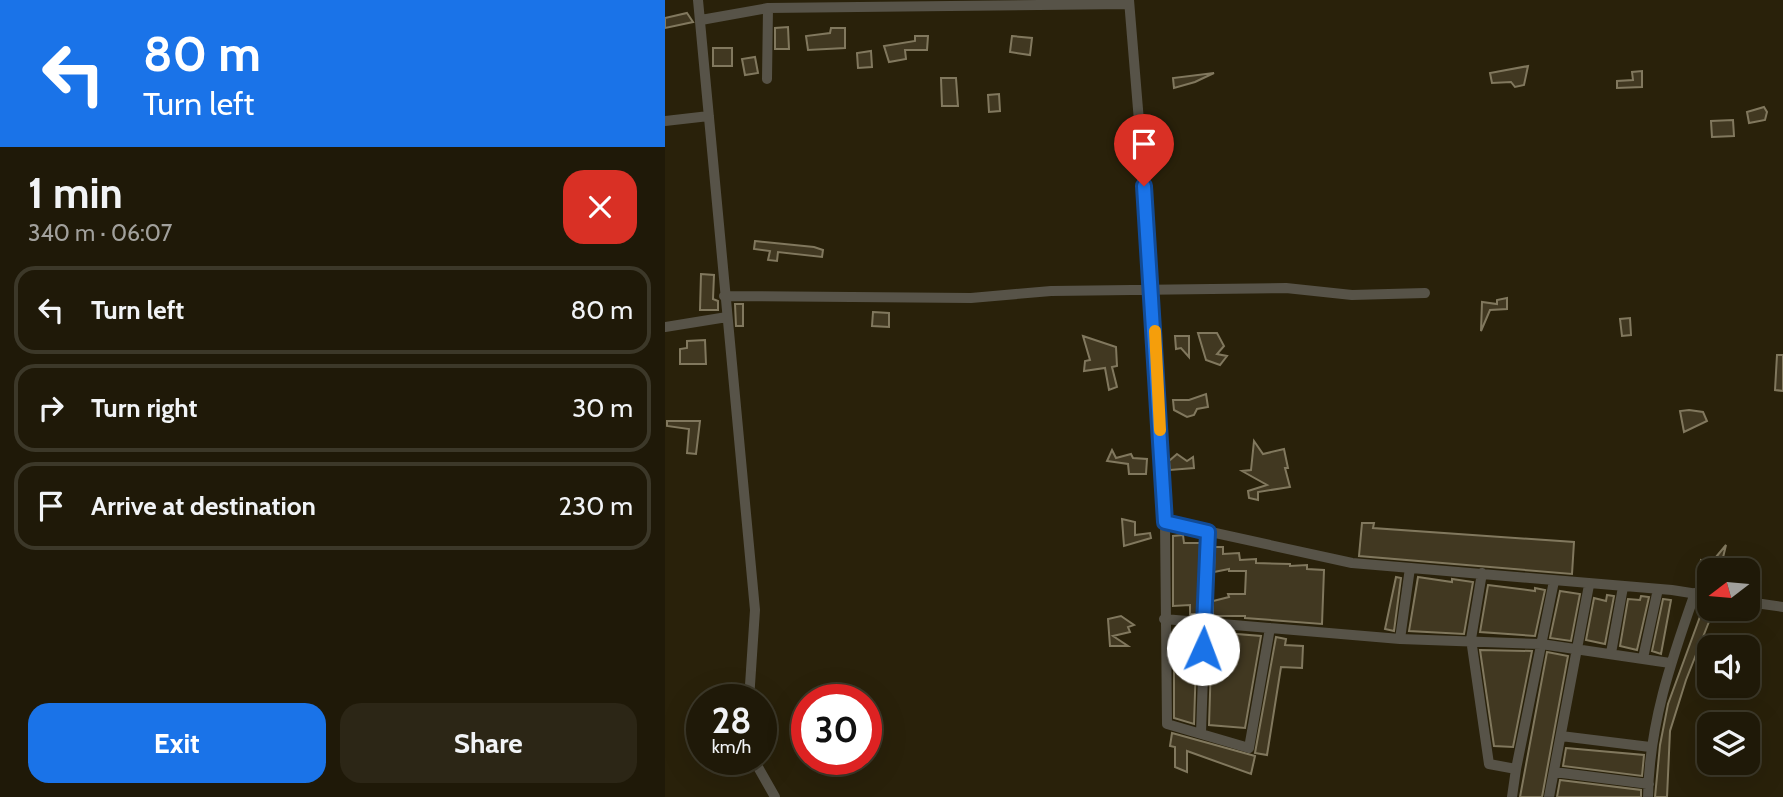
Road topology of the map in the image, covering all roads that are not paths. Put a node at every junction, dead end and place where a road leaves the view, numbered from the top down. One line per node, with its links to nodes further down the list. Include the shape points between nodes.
1 (698, 0): 4 (street)
2 (1129, 2): 3 (street); 8 (street)
3 (768, 8): 4 (street); 5 (street)
4 (701, 20): 6 (street)
5 (767, 79)
6 (709, 116): 7 (street); 10 (street)
7 (665, 121)
8 (1153, 291): 9 (street, via 1286,288 1352,295); 10 (street, via 1051,291 971,298); 13 (street)
9 (1425, 293)
10 (724, 296): 11 (street)
11 (727, 317): 12 (street); 34 (street, via 755,610)
12 (665, 327)
13 (1165, 522): 14 (street); 24 (street)
14 (1208, 532): 15 (street, via 1329,559); 25 (street)
15 (1411, 568): 16 (street); 27 (street)
16 (1482, 573): 17 (street); 28 (street)
17 (1554, 581): 18 (street); 29 (street)
18 (1589, 585): 19 (street); 30 (street)
19 (1623, 586): 20 (street); 31 (street)
20 (1658, 589): 21 (street); 32 (street)
21 (1695, 593): 33 (street)
22 (1761, 604): 23 (street)
23 (1783, 607)
24 (1164, 619): 25 (street); 35 (street, via 1167,724)
25 (1204, 621): 26 (street); 35 (street)
26 (1270, 628): 27 (street); 35 (street, via 1249,748)
27 (1400, 639): 28 (street)
28 (1471, 639): 29 (street); 38 (street, via 1489,764)
29 (1542, 644): 30 (street); 38 (street)
30 (1579, 647): 31 (street); 36 (street)
31 (1611, 653): 32 (street)
32 (1643, 658): 33 (street)
33 (1670, 663): 37 (street)
34 (750, 684)
35 (1201, 733)
36 (1561, 736): 37 (street); 39 (street)
37 (1650, 747): 41 (street)
38 (1516, 769): 43 (street)
39 (1554, 772): 41 (street); 44 (street)
40 (763, 775): 42 (street)
41 (1649, 784): 45 (street)
42 (775, 797)
43 (1512, 797)
44 (1549, 797)
45 (1649, 797)

